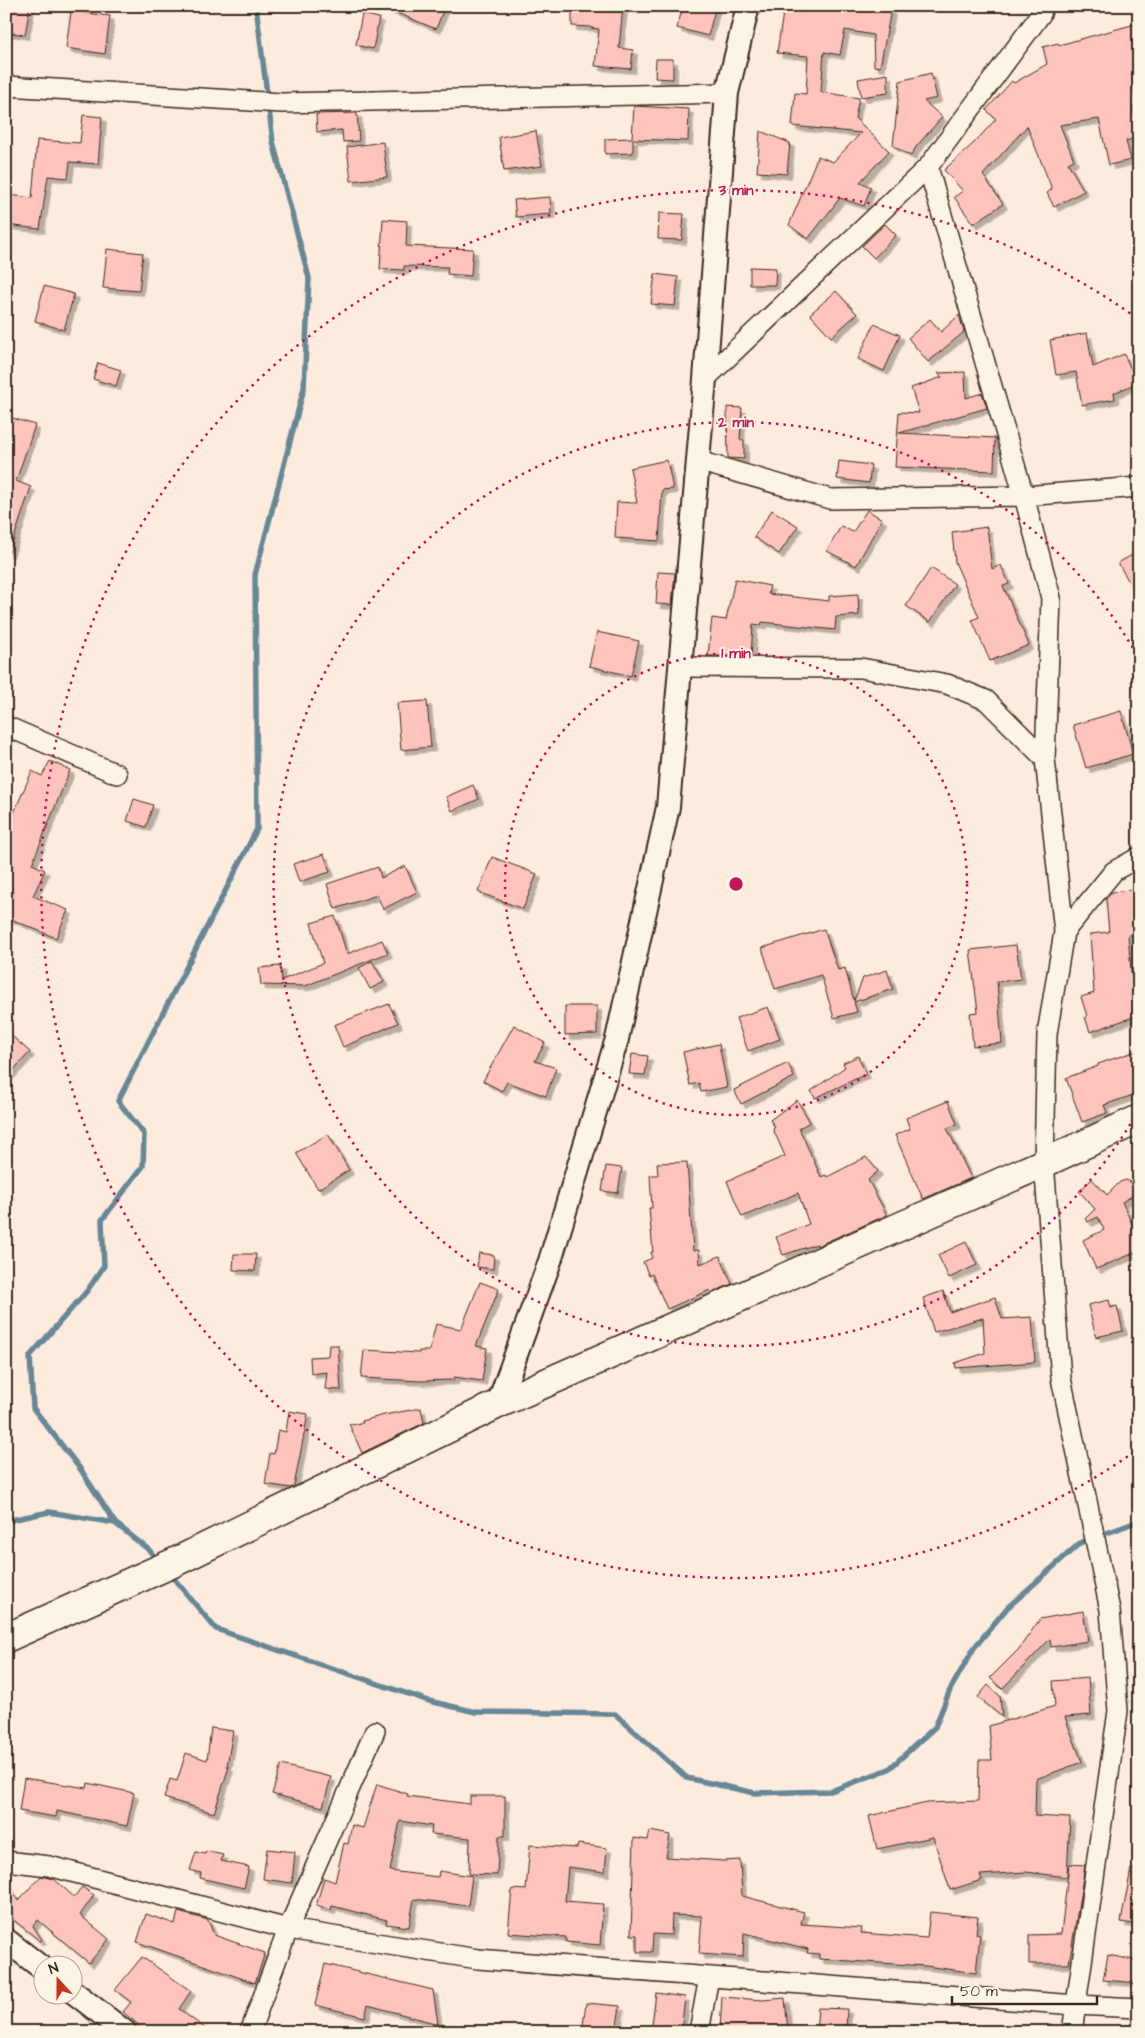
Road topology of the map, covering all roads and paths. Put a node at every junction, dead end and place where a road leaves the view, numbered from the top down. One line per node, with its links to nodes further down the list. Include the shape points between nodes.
1 (748, 6): 4 (street)
2 (1043, 6): 5 (street, via 1041,14)
3 (6, 86): 4 (street, via 282,103)
4 (727, 94): 6 (street)
5 (928, 167): 6 (street); 9 (street)
6 (705, 379): 7 (street)
7 (698, 461): 9 (street, via 830,499); 10 (street)
8 (1139, 487): 9 (street)
9 (1024, 496): 12 (street, via 1051,598)
10 (680, 668): 12 (street, via 861,668 947,684 986,700); 18 (street, via 668,807 617,1039 550,1261)
11 (6, 726): 13 (street)
12 (1045, 759): 15 (street)
13 (117, 774)
14 (1139, 857): 15 (street, via 1114,871)
15 (1064, 932): 17 (street, via 1047,1034)
16 (1139, 1119): 17 (main road)
17 (1044, 1163): 18 (main road); 27 (street, via 1061,1378 1110,1610 1118,1711)
18 (498, 1404): 19 (main road, via 173,1563)
19 (6, 1638)
20 (375, 1731): 22 (street)
21 (6, 1861): 22 (street, via 49,1866)
22 (288, 1929): 25 (street, via 478,1959); 30 (street)
23 (6, 1940): 24 (street)
24 (32, 1960)
25 (709, 1977): 27 (street); 31 (street)
26 (82, 1999): 29 (street)
27 (1076, 2006): 28 (street); 32 (street)
28 (1139, 2008)
29 (125, 2032)
30 (250, 2032)
31 (700, 2032)
32 (1072, 2032)

